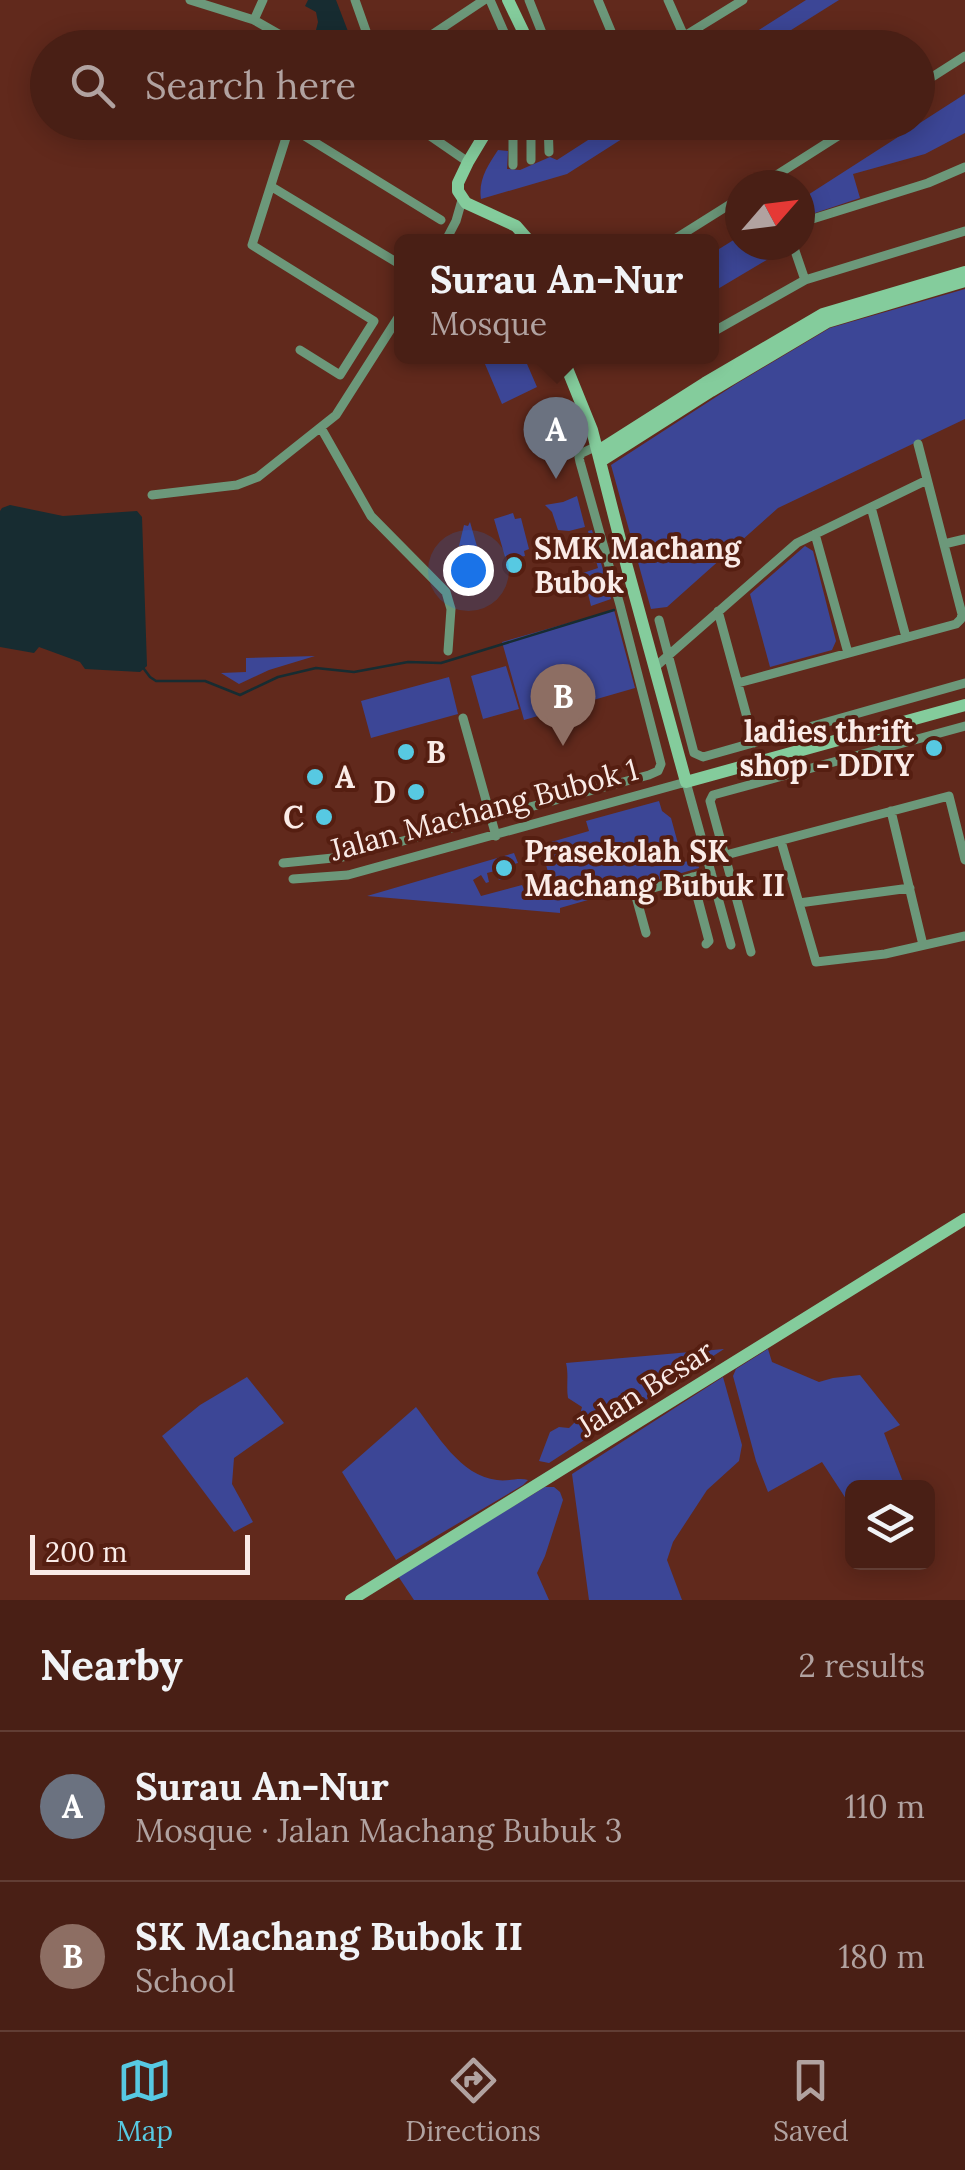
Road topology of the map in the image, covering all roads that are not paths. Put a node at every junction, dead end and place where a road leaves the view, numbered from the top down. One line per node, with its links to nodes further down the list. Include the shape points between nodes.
1 (190, 0): 10 (street)
2 (263, 0): 10 (street)
3 (354, 0): 12 (street)
4 (488, 0): 13 (street); 14 (street)
5 (508, 0): 15 (main road)
6 (529, 0): 16 (street)
7 (598, 0): 17 (street)
8 (668, 0): 18 (street)
9 (740, 1): 19 (street)
10 (254, 20): 11 (street)
11 (272, 30)
12 (365, 30)
13 (440, 30)
14 (502, 30)
15 (523, 30)
16 (541, 30)
17 (610, 30)
18 (681, 30)
19 (694, 30)
20 (965, 56): 21 (street)
21 (935, 75)
22 (286, 140): 36 (street)
23 (314, 140): 40 (street)
24 (436, 140): 32 (street)
25 (481, 140): 32 (main road)
26 (512, 140): 33 (street)
27 (531, 140): 31 (street)
28 (549, 140): 30 (street)
29 (832, 140): 35 (street)
30 (549, 152)
31 (531, 160)
32 (468, 162): 37 (main road, via 457,187)
33 (513, 165)
34 (965, 167): 39 (street)
35 (785, 170)
36 (272, 187): 46 (street); 52 (street, via 252,245 374,322 340,375)
37 (462, 200): 42 (street); 43 (main road)
38 (725, 207): 44 (street)
39 (815, 218)
40 (441, 220)
41 (965, 231): 48 (street)
42 (449, 234)
43 (524, 234)
44 (683, 234)
45 (799, 260): 48 (street)
46 (394, 261)
47 (965, 272): 54 (main road, via 823,314)
48 (806, 280): 51 (street)
49 (965, 281): 54 (main road, via 827,322)
50 (394, 325): 55 (street)
51 (719, 329)
52 (300, 350)
53 (565, 364): 57 (main road)
54 (650, 424): 57 (main road)
55 (321, 428): 59 (street, via 249,482); 71 (street, via 371,516 446,592)
56 (918, 444): 58 (street)
57 (598, 453): 64 (main road); 65 (street, via 582,453 580,462)
58 (927, 480): 60 (street); 63 (street)
59 (152, 495)
60 (872, 507): 61 (street); 70 (street)
61 (816, 534): 66 (street); 72 (street)
62 (965, 539): 63 (street)
63 (944, 544): 70 (street, via 961,619)
64 (627, 567): 65 (street); 68 (main road)
65 (610, 571): 69 (street)
66 (718, 611): 73 (street); 75 (street)
67 (659, 620): 73 (street)
68 (644, 632): 69 (street); 74 (main road)
69 (628, 636): 83 (street, via 658,770)
70 (906, 637): 72 (street)
71 (448, 651)
72 (848, 653): 75 (street)
73 (668, 654): 74 (street); 80 (street, via 694,752 703,757)
74 (654, 668): 81 (main road)
75 (738, 683): 80 (street)
76 (965, 683): 80 (street)
77 (965, 704): 81 (main road)
78 (463, 718): 83 (street)
79 (965, 726): 86 (street, via 714,795 710,801)
80 (754, 743)
81 (686, 782): 84 (street, Jalan Machang Bubok 1); 87 (street)
82 (891, 812): 85 (street); 88 (street, via 949,796); 93 (street)
83 (490, 818): 84 (street); 89 (street, via 343,857)
84 (496, 836): 92 (street, Jalan Machang Bubok 1, via 348,875)
85 (781, 840): 86 (street); 94 (street)
86 (725, 856): 87 (street); 100 (street)
87 (707, 860): 90 (street)
88 (965, 860)
89 (283, 862)
90 (711, 872): 91 (street); 98 (street)
91 (692, 877): 95 (street, via 635,893); 97 (street)
92 (293, 878)
93 (910, 888): 94 (street); 99 (street)
94 (799, 903): 99 (street, via 816,962)
95 (646, 933)
96 (965, 936): 99 (street)
97 (706, 944)
98 (731, 945)
99 (923, 946)
100 (751, 952)
101 (965, 1219): 102 (main road, Jalan Besar)
102 (351, 1600)

